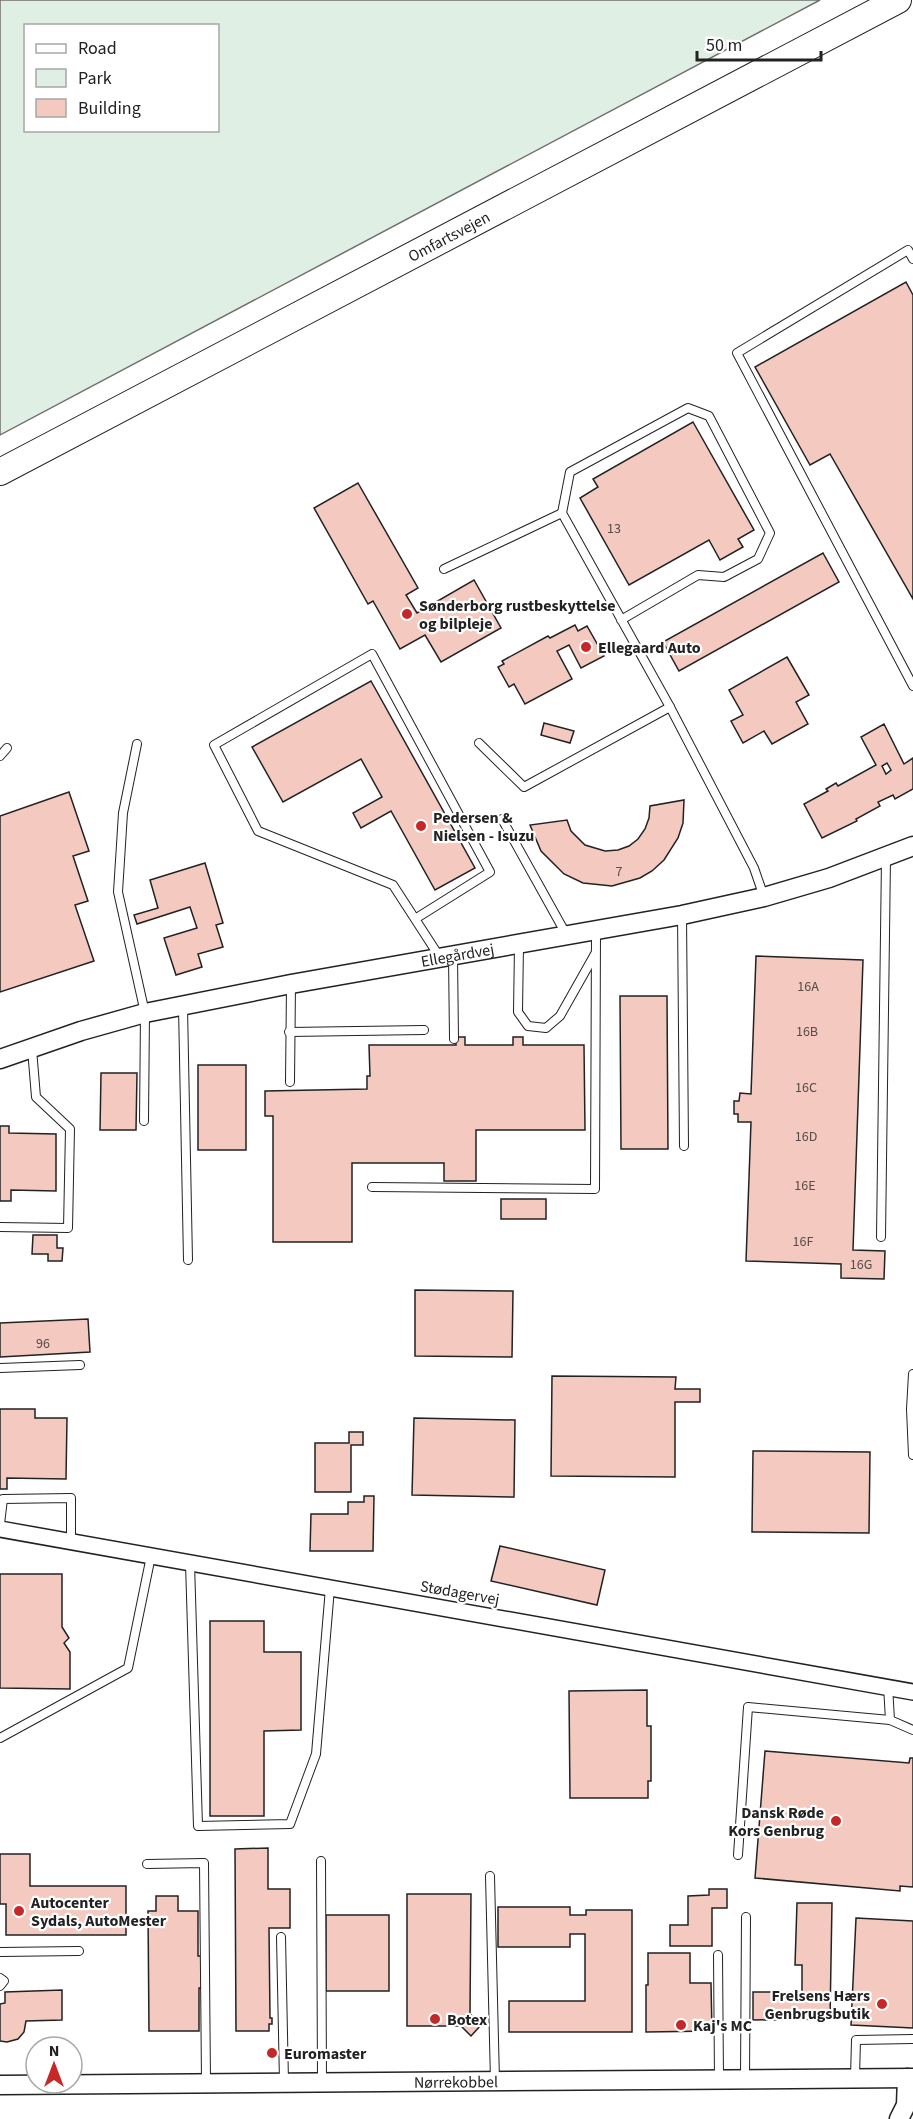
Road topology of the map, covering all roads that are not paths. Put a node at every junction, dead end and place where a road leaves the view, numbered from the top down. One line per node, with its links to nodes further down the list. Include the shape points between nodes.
1 (898, 0): 3 (highway, Omfartsvejen)
2 (913, 259): 7 (lane, via 908,250 737,353)
3 (0, 472)
4 (562, 513): 5 (lane); 6 (lane); 6 (lane, via 570,472 688,408 709,416 770,533 758,559 724,577 698,575)
5 (444, 569)
6 (621, 620): 8 (lane)
7 (913, 686)
8 (670, 707): 9 (lane, via 524,788); 16 (lane, via 754,868)
9 (479, 743)
10 (137, 744): 26 (lane, via 123,813 118,892)
11 (7, 748): 12 (lane)
12 (0, 756)
13 (502, 819): 20 (lane)
14 (913, 846): 15 (street, Ellegårdvej)
15 (886, 856): 16 (street, Ellegårdvej); 37 (lane)
16 (764, 897): 17 (street, Ellegårdvej)
17 (682, 915): 19 (street, Ellegårdvej); 34 (lane)
18 (415, 919): 18 (lane, via 393,885 258,831 214,745 372,654 489,872); 23 (lane)
19 (596, 931): 20 (street, Ellegårdvej); 22 (lane)
20 (567, 936): 21 (street, Ellegårdvej)
21 (519, 944): 22 (lane, via 518,1012 528,1026 546,1028 560,1016); 23 (street, Ellegårdvej)
22 (596, 952): 35 (lane, via 595,1189)
23 (446, 956): 24 (street, Ellegårdvej); 29 (lane)
24 (291, 984): 25 (street, Ellegårdvej); 28 (lane)
25 (183, 1005): 26 (street, Ellegårdvej); 38 (lane)
26 (146, 1013): 30 (street, Ellegårdvej); 33 (lane)
27 (424, 1030): 28 (lane)
28 (289, 1032): 32 (lane)
29 (454, 1039)
30 (32, 1047): 31 (street, Ellegårdvej); 36 (lane, via 36,1097 70,1129 68,1228)
31 (0, 1059)
32 (290, 1082)
33 (144, 1120)
34 (684, 1146)
35 (372, 1187)
36 (0, 1227)
37 (880, 1237)
38 (188, 1260)
39 (80, 1365): 40 (lane)
40 (0, 1368)
41 (913, 1374): 42 (lane)
42 (913, 1455)
43 (0, 1524): 45 (lane, via 3,1499 71,1498)
44 (0, 1530): 45 (street, Stødagervej)
45 (71, 1542): 46 (street, Stødagervej)
46 (151, 1556): 47 (street, Stødagervej); 53 (lane, via 128,1668)
47 (190, 1563): 48 (street, Stødagervej); 48 (lane, via 198,1826 290,1824 316,1754)
48 (330, 1587): 49 (street, Stødagervej)
49 (888, 1686): 50 (street, Stødagervej); 51 (lane)
50 (913, 1692)
51 (891, 1720): 52 (lane); 54 (lane, via 748,1707)
52 (913, 1730)
53 (0, 1738)
54 (738, 1855)
55 (321, 1861): 72 (lane)
56 (147, 1864): 73 (lane, via 204,1863)
57 (490, 1876): 70 (lane)
58 (746, 1917): 69 (lane)
59 (282, 1937): 71 (lane)
60 (79, 1951): 61 (lane)
61 (0, 1952)
62 (718, 1954): 68 (lane)
63 (0, 1978): 64 (lane, via 4,1981)
64 (0, 1986)
65 (913, 2039): 67 (lane, via 856,2040)
66 (910, 2078): 67 (street, Nørrekobbel); 75 (street, via 906,2105)
67 (854, 2079): 69 (street, Nørrekobbel)
68 (718, 2080): 69 (street, Nørrekobbel); 70 (street, Nørrekobbel)
69 (746, 2080)
70 (495, 2082): 72 (street, Nørrekobbel)
71 (284, 2083): 72 (street, Nørrekobbel); 73 (street, Nørrekobbel)
72 (322, 2083)
73 (207, 2084): 74 (street, Nørrekobbel)
74 (0, 2085)
75 (899, 2119)

